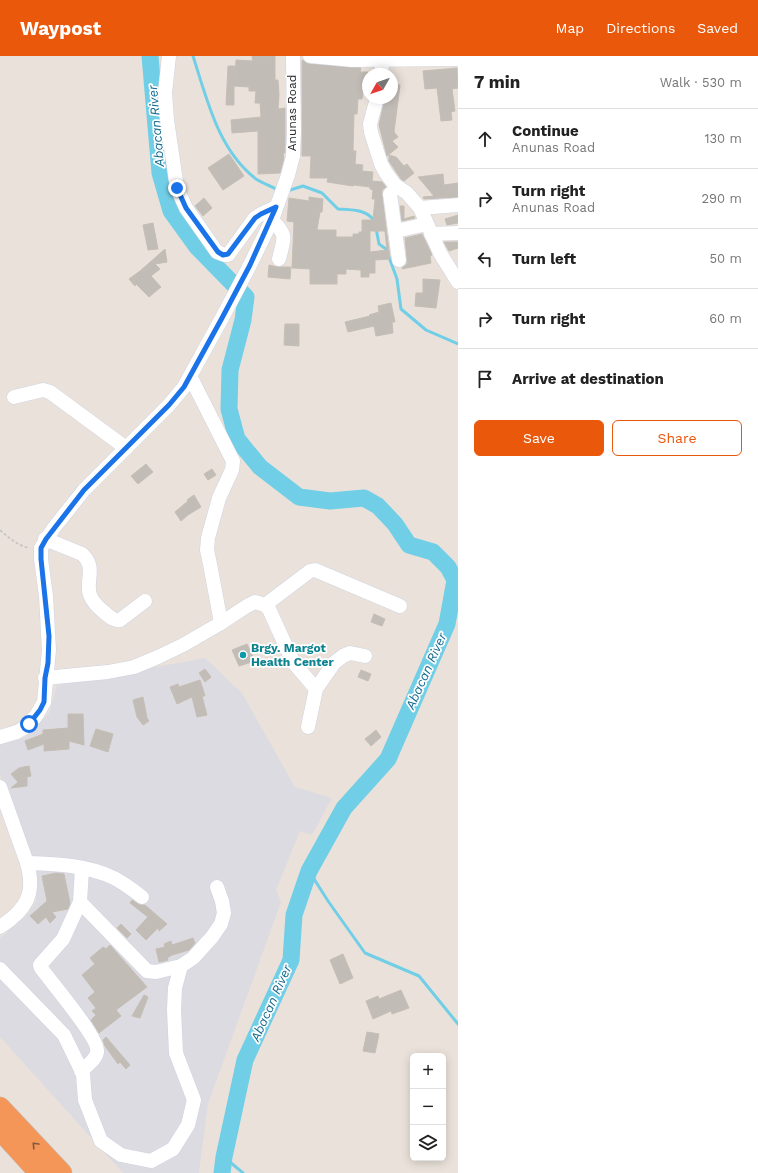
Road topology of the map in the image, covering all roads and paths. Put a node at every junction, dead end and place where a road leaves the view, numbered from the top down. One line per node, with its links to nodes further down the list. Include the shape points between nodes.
1 (169, 56): 10 (street, via 165,93 167,120 177,188 186,208 218,252 225,256 255,218)
2 (293, 56): 10 (street, Anunas Road, via 293,156)
3 (310, 56): 5 (street)
4 (458, 59): 5 (street)
5 (382, 63)
6 (375, 104): 7 (street, via 371,116 371,132 386,173)
7 (389, 193): 9 (street, via 407,194); 15 (street)
8 (458, 205): 9 (street)
9 (420, 208): 11 (street)
10 (275, 210): 14 (street, via 284,235); 17 (street, Anunas Road, via 250,265)
11 (429, 229): 12 (street); 13 (street); 16 (street, via 440,254)
12 (400, 230)
13 (458, 233)
14 (279, 259)
15 (399, 260)
16 (458, 282)
17 (190, 376): 19 (street, Anunas Road, via 169,405); 25 (street, via 233,461 208,538)
18 (14, 397): 19 (street, via 43,390 50,392)
19 (126, 448): 21 (street, Anunas Road, via 84,490)
20 (0, 530): 21 (path, via 21,546 29,548)
21 (43, 544): 22 (street, via 82,554 87,558 90,568 89,594 96,605 112,618 120,620); 27 (street, via 41,559 49,636)
22 (145, 600)
23 (265, 605): 24 (street, via 310,571 315,570); 25 (street, via 255,602); 28 (street, via 293,662)
24 (400, 606)
25 (221, 623): 27 (street, via 134,667)
26 (365, 656): 28 (street, via 350,653 344,656 334,663)
27 (45, 678): 30 (street, via 44,702 36,716 24,728)
28 (316, 689): 29 (street)
29 (308, 727)
30 (0, 737)
31 (0, 787): 32 (street)
32 (27, 863): 33 (street); 37 (street, via 31,875 30,894 12,919)
33 (82, 868): 35 (street, via 113,877); 36 (street)
34 (217, 887): 38 (street, via 224,913 221,924 194,958)
35 (142, 897)
36 (80, 902): 38 (street, via 147,971 156,972); 40 (street, via 63,939 40,965 88,1030 96,1045 96,1057)
37 (0, 927)
38 (181, 966): 40 (street, via 175,988 176,1053 194,1100 188,1125 172,1149 151,1161 120,1155 101,1141 85,1100)
39 (0, 969): 40 (street, via 64,1035)
40 (81, 1071)
41 (0, 1107): 44 (highway, one-way to 41)
42 (0, 1130): 43 (highway)
43 (39, 1173)
44 (62, 1173)

